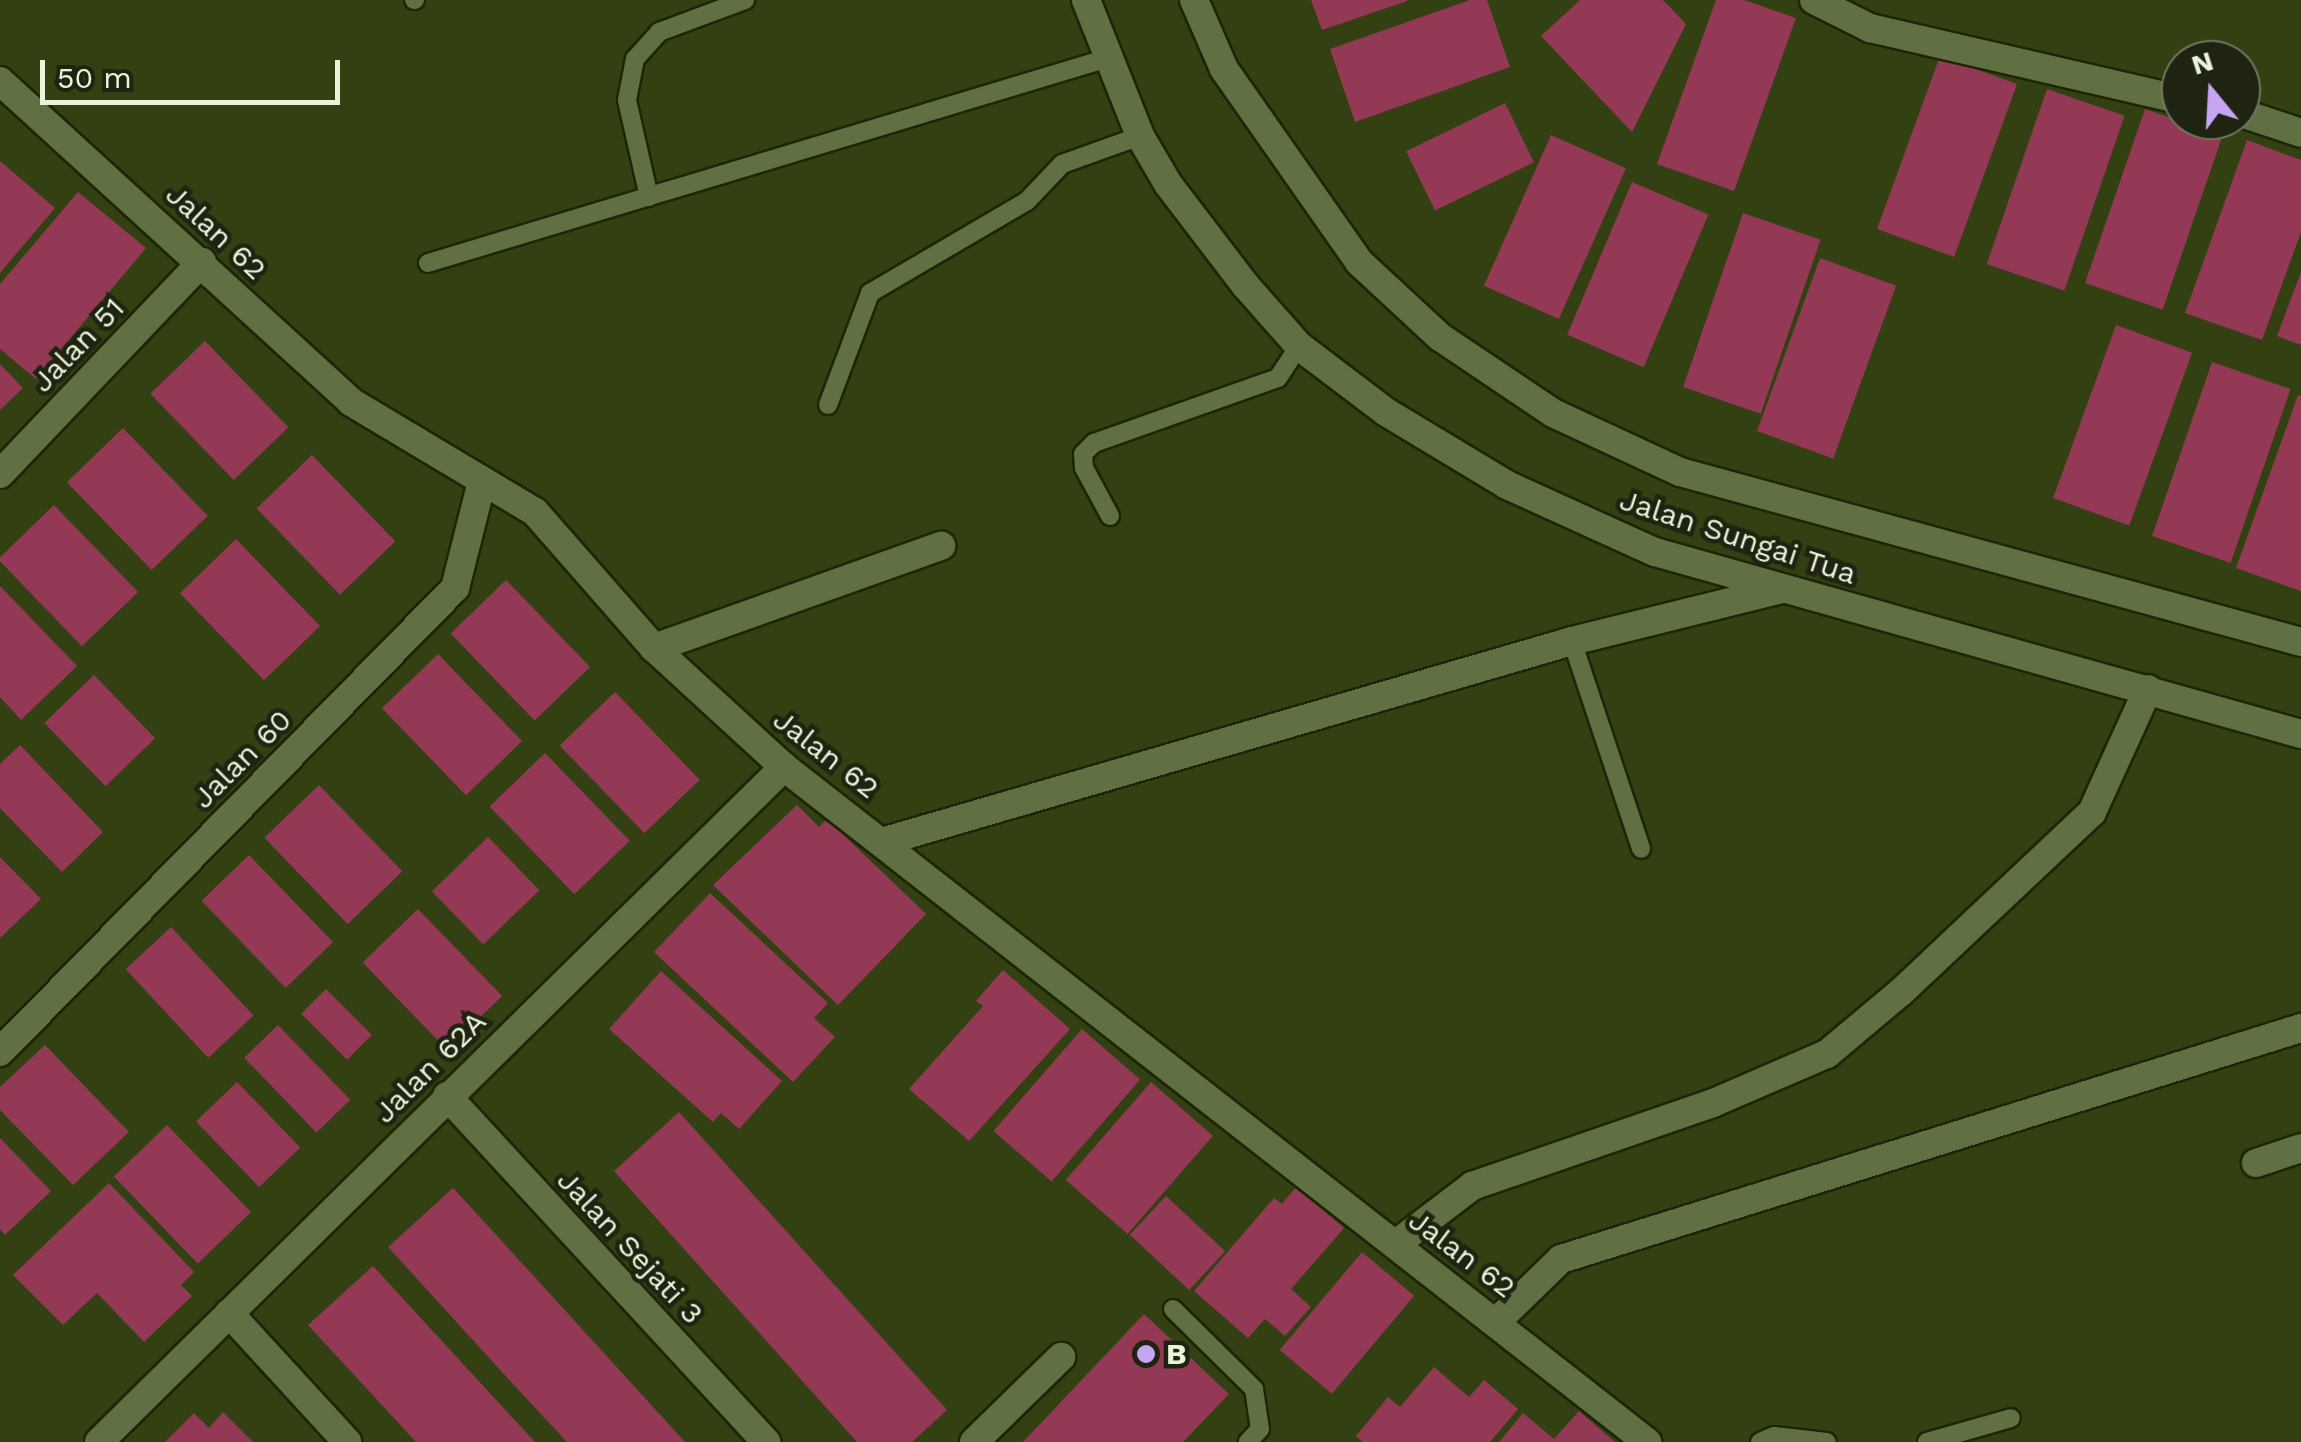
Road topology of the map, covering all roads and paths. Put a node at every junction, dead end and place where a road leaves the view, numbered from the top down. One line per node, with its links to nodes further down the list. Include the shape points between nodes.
1 (744, 0): 11 (lane, via 659,32 634,60 628,100)
2 (1086, 0): 5 (street, Jalan Sungai Tua)
3 (1194, 0): 22 (street, Jalan Sungai Tua, via 1224,69 1359,262 1440,337 1554,412 1680,472)
4 (1814, 0): 7 (street, via 1870,28)
5 (1108, 58): 10 (street, Jalan Sungai Tua); 11 (lane)
6 (0, 81): 12 (street, Jalan 62)
7 (2161, 95)
8 (2261, 120): 9 (street)
9 (2301, 133)
10 (1140, 136): 14 (street, Jalan Sungai Tua, via 1168,184); 15 (lane, via 1062,164 1027,201 870,293)
11 (649, 197): 13 (lane)
12 (202, 262): 16 (street, Jalan 51); 17 (street, Jalan 62, via 350,402)
13 (428, 263)
14 (1299, 346): 18 (lane, via 1278,378 1094,443 1083,454 1084,468); 20 (street, Jalan Sungai Tua, via 1386,412 1507,486 1655,552)
15 (828, 405)
16 (0, 474)
17 (481, 485): 23 (street, Jalan 62, via 535,512); 30 (street, Jalan 60, via 455,588)
18 (1110, 516)
19 (941, 546): 23 (street)
20 (1782, 589): 21 (street); 24 (street, Jalan Sungai Tua)
21 (1572, 641): 27 (street); 28 (lane)
22 (2301, 642)
23 (654, 648): 26 (street, Jalan 62)
24 (2148, 688): 25 (street, Jalan Sungai Tua); 34 (street, via 2092,812 1827,1054 1713,1103 1472,1186)
25 (2301, 734)
26 (784, 767): 27 (street, Jalan 62); 31 (street, Jalan 62A)
27 (885, 842): 34 (street, Jalan 62)
28 (1642, 849)
29 (2301, 1028): 37 (street, via 1561,1259)
30 (0, 1052)
31 (446, 1096): 36 (street, Jalan 62A); 42 (street, Jalan Sejati 3)
32 (2301, 1148): 33 (street)
33 (2256, 1163)
34 (1396, 1244): 37 (street, Jalan 62)
35 (1173, 1309): 44 (lane, via 1254,1390 1260,1429)
36 (229, 1313): 40 (street, Jalan 62A); 41 (street)
37 (1498, 1321): 45 (street, Jalan 62)
38 (1061, 1357): 43 (street)
39 (2011, 1418): 48 (lane)
40 (99, 1442)
41 (348, 1442)
42 (766, 1442)
43 (974, 1442)
44 (1248, 1442)
45 (1647, 1442)
46 (1760, 1442): 47 (lane, via 1774,1436)
47 (1827, 1442)
48 (1927, 1442)

